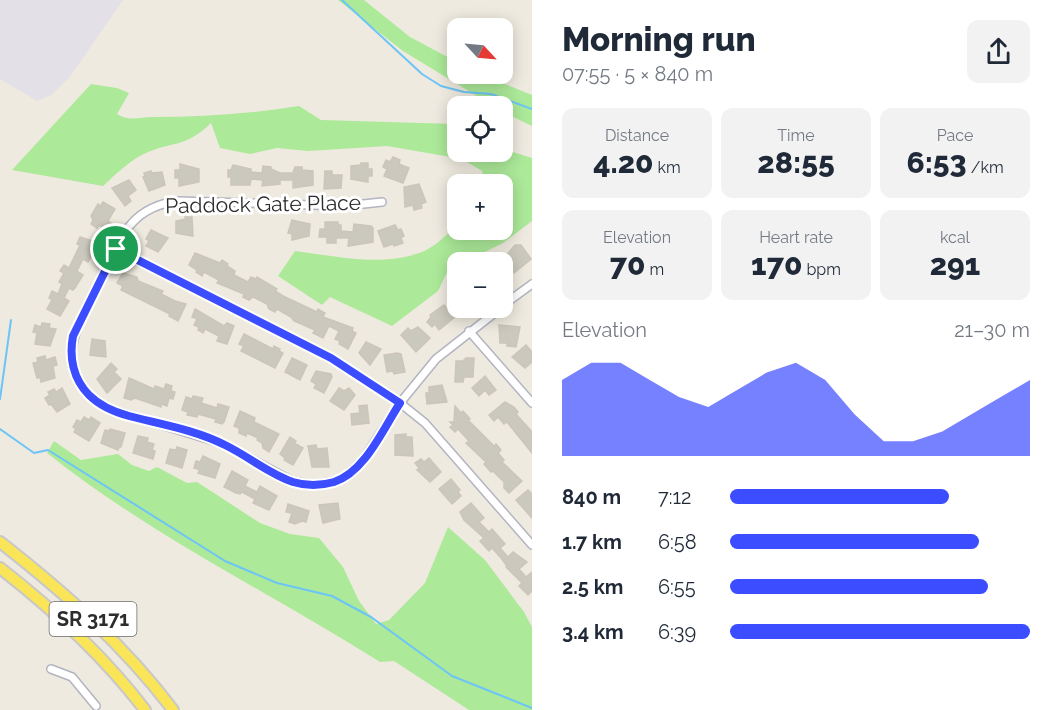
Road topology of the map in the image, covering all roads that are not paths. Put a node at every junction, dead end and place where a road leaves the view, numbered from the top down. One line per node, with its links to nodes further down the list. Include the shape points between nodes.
1 (381, 202): 2 (street, Paddock Gate Place, via 345,206 164,202 136,217)
2 (116, 249): 7 (street, via 331,358); 7 (street, Paddock Gate Place, via 78,324 71,347 81,386 109,409 213,440 292,482 314,485 336,481 356,468)
3 (532, 284): 4 (street, Paddock Gate Place)
4 (513, 299)
5 (487, 318): 6 (street, Paddock Gate Place)
6 (469, 331): 7 (street, Paddock Gate Place, via 436,359); 8 (street)
7 (400, 403): 10 (street, via 425,423)
8 (532, 403)
9 (0, 542): 15 (main road, SR 3171, via 95,622 142,670)
10 (532, 545)
11 (0, 568): 14 (main road, SR 3171, via 91,646)
12 (51, 669): 13 (street, via 72,677)
13 (99, 709)
14 (145, 710)
15 (173, 710)

